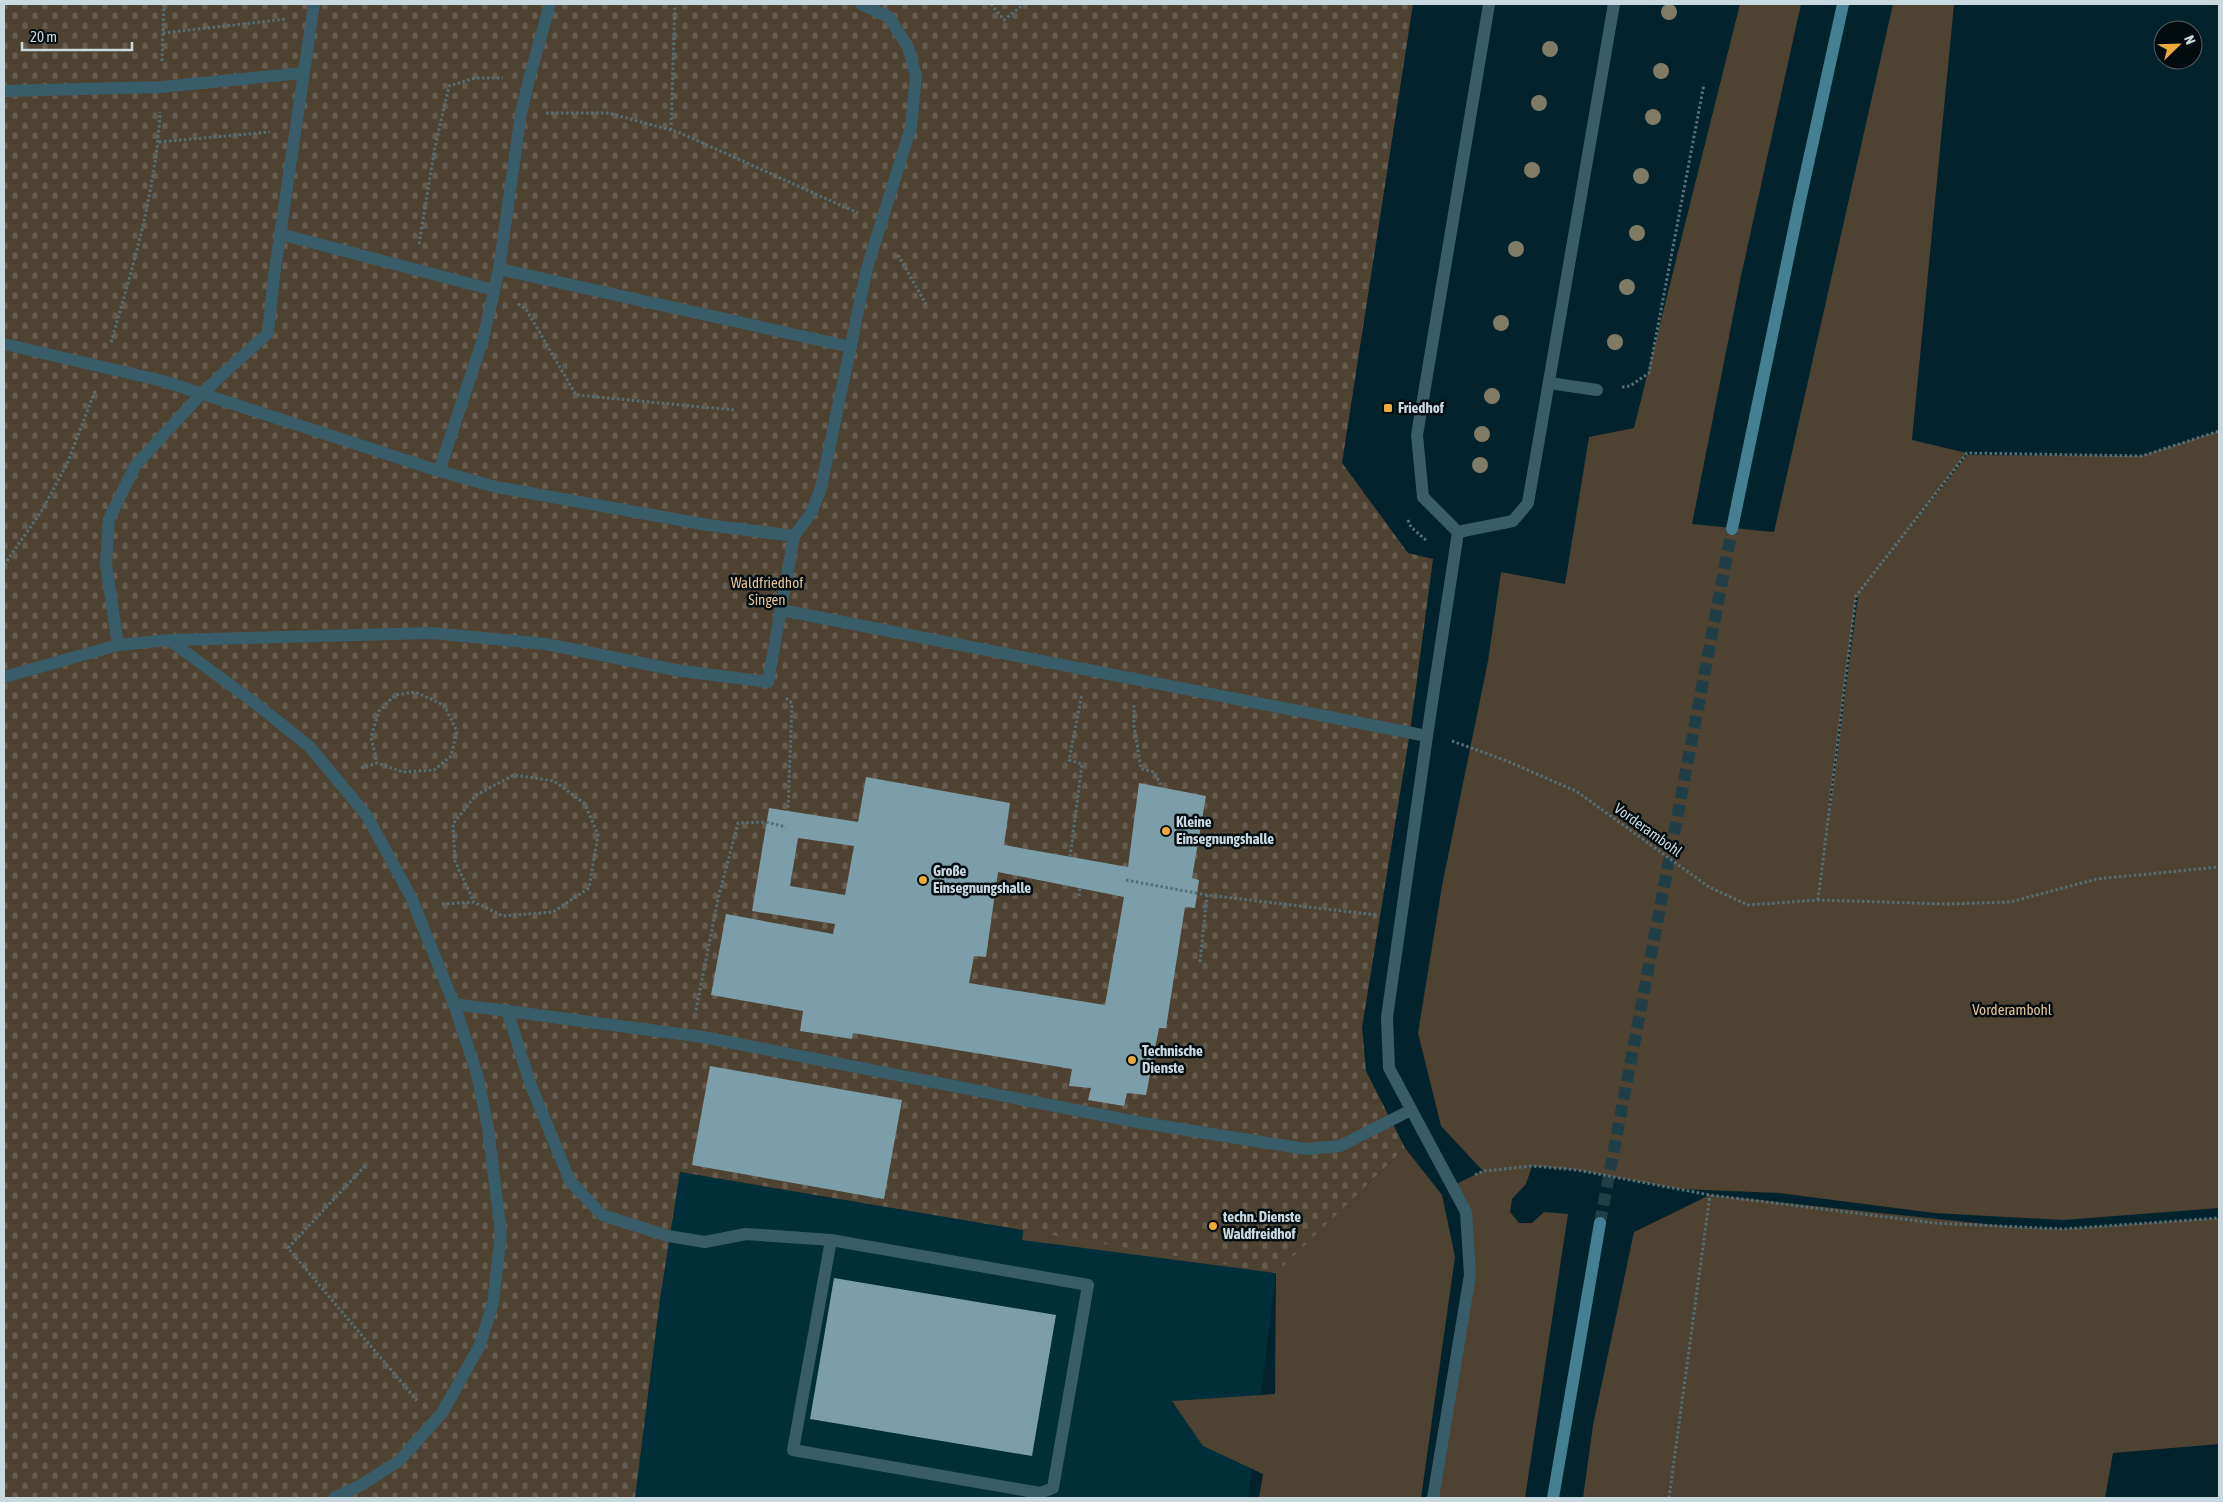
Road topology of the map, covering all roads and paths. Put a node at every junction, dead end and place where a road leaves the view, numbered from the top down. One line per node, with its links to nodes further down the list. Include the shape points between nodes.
1 (164, 4): 11 (path)
2 (550, 4): 13 (lane)
3 (675, 4): 19 (path)
4 (861, 4): 21 (lane, via 889,17 908,47 916,76 911,127)
5 (991, 4): 6 (path, via 1004,20)
6 (1024, 4)
7 (1488, 4): 37 (lane, via 1417,434 1423,497)
8 (1614, 4): 30 (lane)
9 (1843, 4): 36 (main road)
10 (313, 10): 11 (path); 12 (lane)
11 (163, 33): 15 (path)
12 (303, 73): 15 (lane); 18 (lane)
13 (529, 79): 17 (lane); 23 (path, via 474,78 449,86 435,147)
14 (1704, 84): 31 (path, via 1649,373 1630,386)
15 (161, 87): 16 (lane); 20 (path)
16 (4, 91)
17 (521, 113): 19 (path, via 608,113); 24 (lane)
18 (295, 130): 20 (path); 22 (lane)
19 (671, 130): 21 (path)
20 (158, 142): 29 (path, via 135,261)
21 (881, 224): 26 (path); 28 (lane)
22 (280, 234): 23 (lane); 32 (lane, via 268,333)
23 (415, 269): 25 (lane)
24 (499, 269): 25 (lane); 28 (lane)
25 (494, 290): 33 (path, via 526,308 576,395); 35 (lane, via 483,339)
26 (926, 304)
27 (4, 344): 29 (lane)
28 (851, 347): 38 (lane, via 821,488 811,514)
29 (103, 367): 32 (lane); 39 (path, via 67,464 41,512)
30 (1549, 383): 31 (lane); 37 (lane, via 1528,503 1513,521)
31 (1597, 390)
32 (201, 394): 35 (lane); 42 (lane, via 135,466 109,519 106,564)
33 (734, 410)
34 (2219, 431): 59 (path, via 2142,456 1967,453 1856,596)
35 (439, 472): 38 (lane, via 496,487)
36 (1732, 529)
37 (1458, 532): 47 (lane)
38 (794, 536): 40 (lane)
39 (4, 565)
40 (781, 610): 43 (lane); 46 (lane)
41 (169, 640): 42 (lane); 46 (lane, via 430,633 546,644 681,671); 49 (lane, via 310,747)
42 (118, 645): 44 (lane)
43 (1085, 668): 45 (lane); 53 (path, via 1069,760 1082,764)
44 (4, 678)
45 (1138, 678): 47 (lane); 50 (path, via 1134,726 1141,769 1154,772)
46 (768, 682): 51 (path, via 792,703)
47 (1427, 736): 59 (path, Vorderambohl, via 1507,760 1576,791 1709,887 1748,905); 62 (lane)
48 (377, 762): 48 (path, via 403,772 434,770 450,756 457,731 444,705 415,692 395,695 379,711 371,737); 49 (path)
49 (335, 777): 61 (lane, via 367,816)
50 (1162, 787)
51 (788, 811)
52 (786, 827): 66 (path, via 766,822 738,823 718,900)
53 (1070, 857)
54 (2219, 867): 59 (path, Vorderambohl, via 2098,879 2010,902 1946,904)
55 (1126, 880): 57 (path)
56 (1080, 888): 58 (path)
57 (1207, 895): 62 (path); 63 (path)
58 (1079, 896)
59 (1818, 900)
60 (474, 902): 60 (path, via 503,916 553,912 588,888 598,835 585,804 554,782 514,776 476,795 453,824 455,861); 61 (path)
61 (414, 906): 64 (lane)
62 (1402, 918): 67 (lane, via 1387,1018 1389,1068)
63 (1200, 962)
64 (454, 1004): 65 (lane); 74 (lane, via 477,1074 488,1128 501,1233 493,1303 480,1345)
65 (507, 1010): 66 (lane); 73 (lane, via 530,1083 570,1181 602,1215 668,1236 705,1242 746,1234)
66 (691, 1035): 67 (lane, via 1137,1122 1306,1149 1340,1146)
67 (1412, 1110): 69 (lane)
68 (364, 1166): 74 (path, via 288,1248)
69 (1452, 1186): 70 (path, via 1484,1171 1532,1166 1577,1170); 76 (lane, via 1466,1212 1470,1275)
70 (1710, 1195): 71 (path, via 1935,1223 2063,1229); 78 (path)
71 (2219, 1218)
72 (1600, 1223): 77 (main road)
73 (831, 1240): 73 (lane, via 1088,1285 1053,1488 1040,1493 793,1450)
74 (434, 1422): 75 (lane, via 399,1460)
75 (334, 1498)
76 (1433, 1498)
77 (1553, 1498)
78 (1668, 1498)

